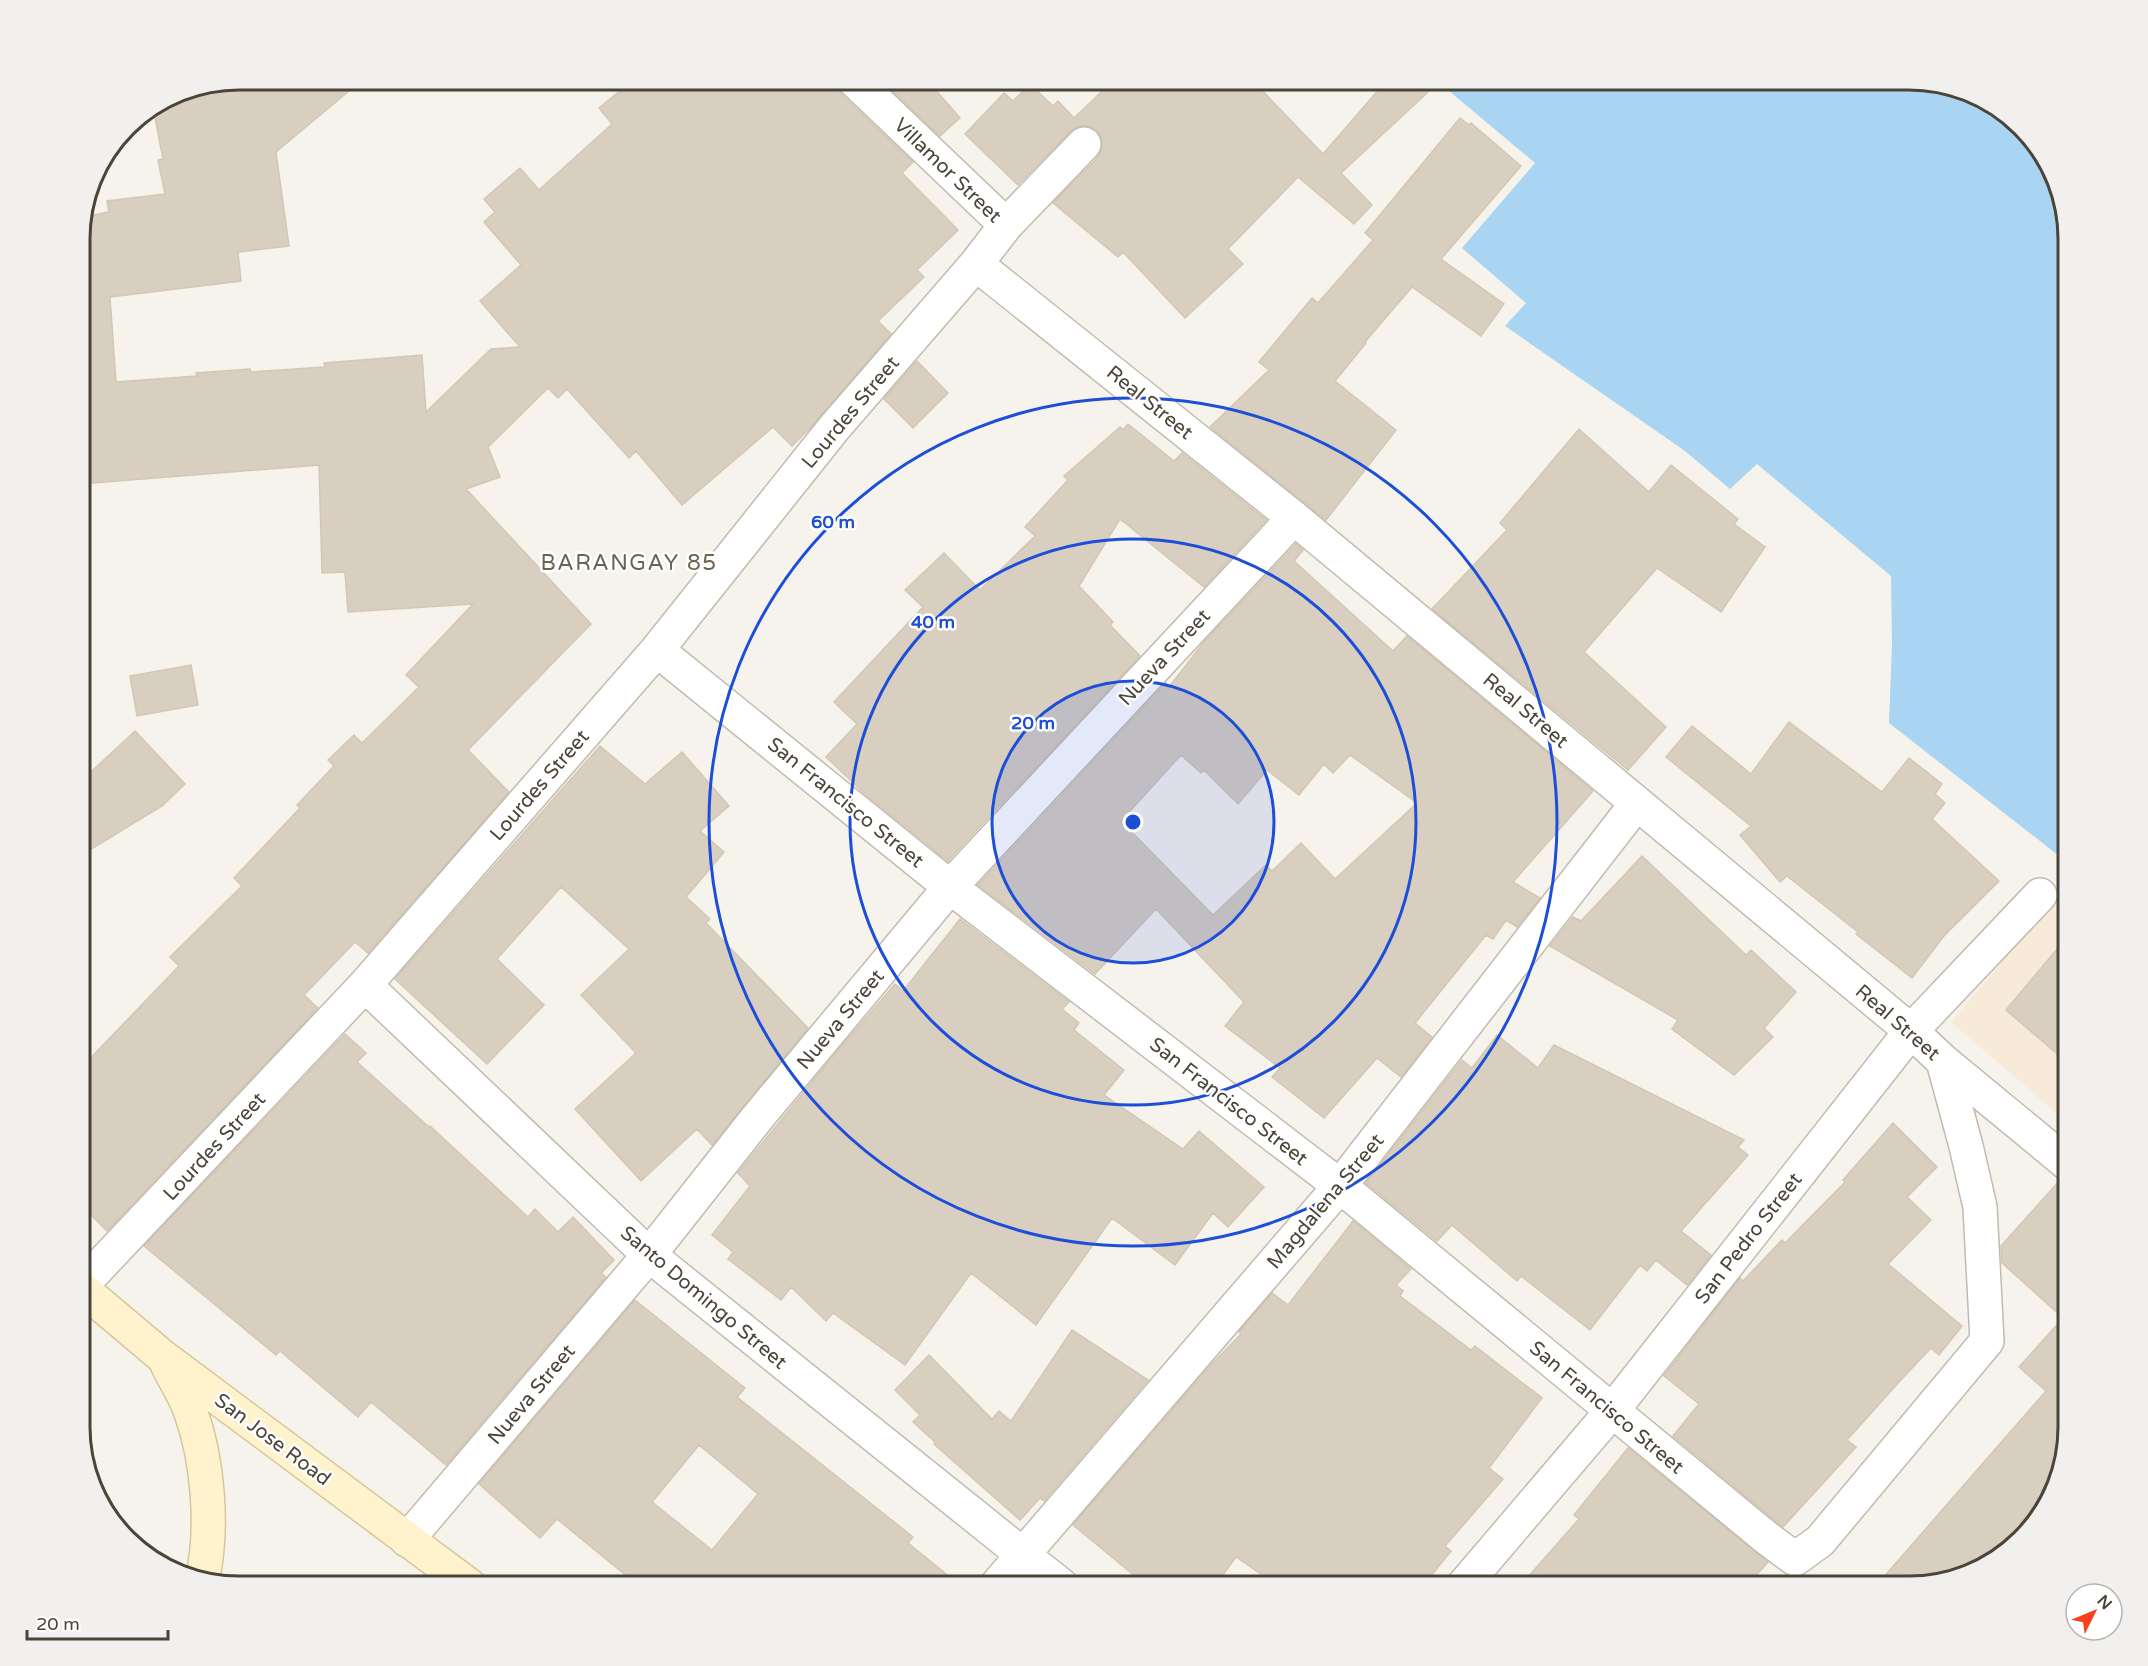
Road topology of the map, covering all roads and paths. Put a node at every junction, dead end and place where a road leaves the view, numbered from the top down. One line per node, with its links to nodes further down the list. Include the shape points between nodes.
1 (864, 90): 3 (street, Villamor Street)
2 (1084, 144): 3 (street)
3 (1006, 225): 4 (street, Villamor Street)
4 (976, 264): 5 (street, Real Street); 6 (street, Lourdes Street, via 834,428)
5 (1294, 518): 7 (street, Real Street); 8 (street, Nueva Street)
6 (657, 650): 8 (street, San Francisco Street); 10 (street, Lourdes Street)
7 (1637, 803): 11 (street, Real Street); 14 (street, Magdalena Street)
8 (950, 887): 14 (street, San Francisco Street); 15 (street, Nueva Street)
9 (2040, 895): 11 (street, San Pedro Street)
10 (365, 985): 15 (street, Santo Domingo Street); 16 (street, Lourdes Street)
11 (1911, 1030): 12 (street, Real Street); 19 (street, San Pedro Street)
12 (1943, 1061): 13 (street, Real Street); 19 (street, San Francisco Street, via 1980,1207 1987,1341 1820,1541 1795,1559)
13 (2058, 1156)
14 (1340, 1186): 19 (street, San Francisco Street); 21 (street, Magdalena Street)
15 (649, 1254): 20 (street, Nueva Street); 21 (street, Santo Domingo Street)
16 (90, 1276)
17 (90, 1295): 18 (main road, San Jose Road)
18 (163, 1357): 20 (main road, San Jose Road); 22 (main road, via 190,1409 204,1464 208,1522)
19 (1612, 1411): 26 (street, San Pedro Street)
20 (407, 1540): 23 (main road, San Jose Road)
21 (1023, 1555): 24 (street, Magdalena Street); 25 (street, Santo Domingo Street)
22 (204, 1571)
23 (455, 1576)
24 (1005, 1576)
25 (1049, 1576)
26 (1472, 1576)

